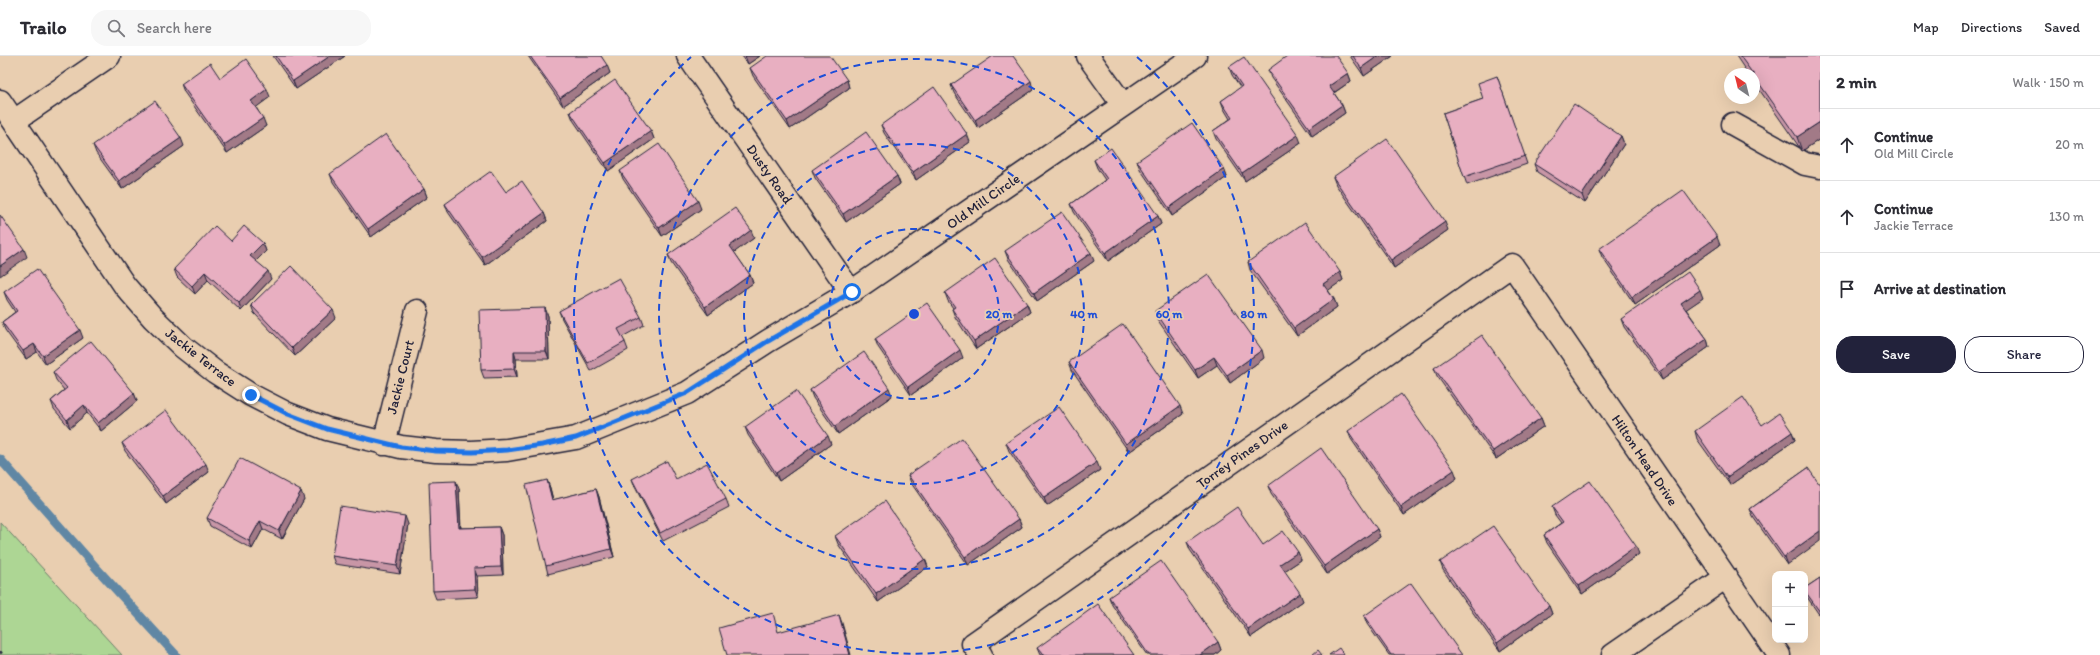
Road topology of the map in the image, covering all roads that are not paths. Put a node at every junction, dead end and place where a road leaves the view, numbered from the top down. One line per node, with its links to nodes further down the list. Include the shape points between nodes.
1 (108, 56): 7 (street)
2 (688, 56): 11 (street, Dusty Road)
3 (1088, 56): 6 (street)
4 (1195, 56): 6 (street, Old Mill Circle)
5 (0, 101): 7 (street, Jackie Terrace)
6 (1123, 105): 11 (street, Old Mill Circle)
7 (14, 122): 14 (street, Jackie Terrace, via 125,286 183,347 251,395 288,414 327,429)
8 (1733, 124): 9 (street, via 1805,164)
9 (1820, 168)
10 (1512, 265): 15 (street, Hilton Head Drive); 16 (street, Torrey Pines Drive)
11 (852, 292): 13 (street, Old Mill Circle)
12 (417, 311): 14 (street, Jackie Court)
13 (768, 341): 14 (street, Jackie Terrace, via 687,393 576,438 514,449 472,452 436,451)
14 (384, 444)
15 (1726, 577): 17 (street); 18 (street, Hilton Head Drive)
16 (977, 649)
17 (1613, 655)
18 (1779, 655)

